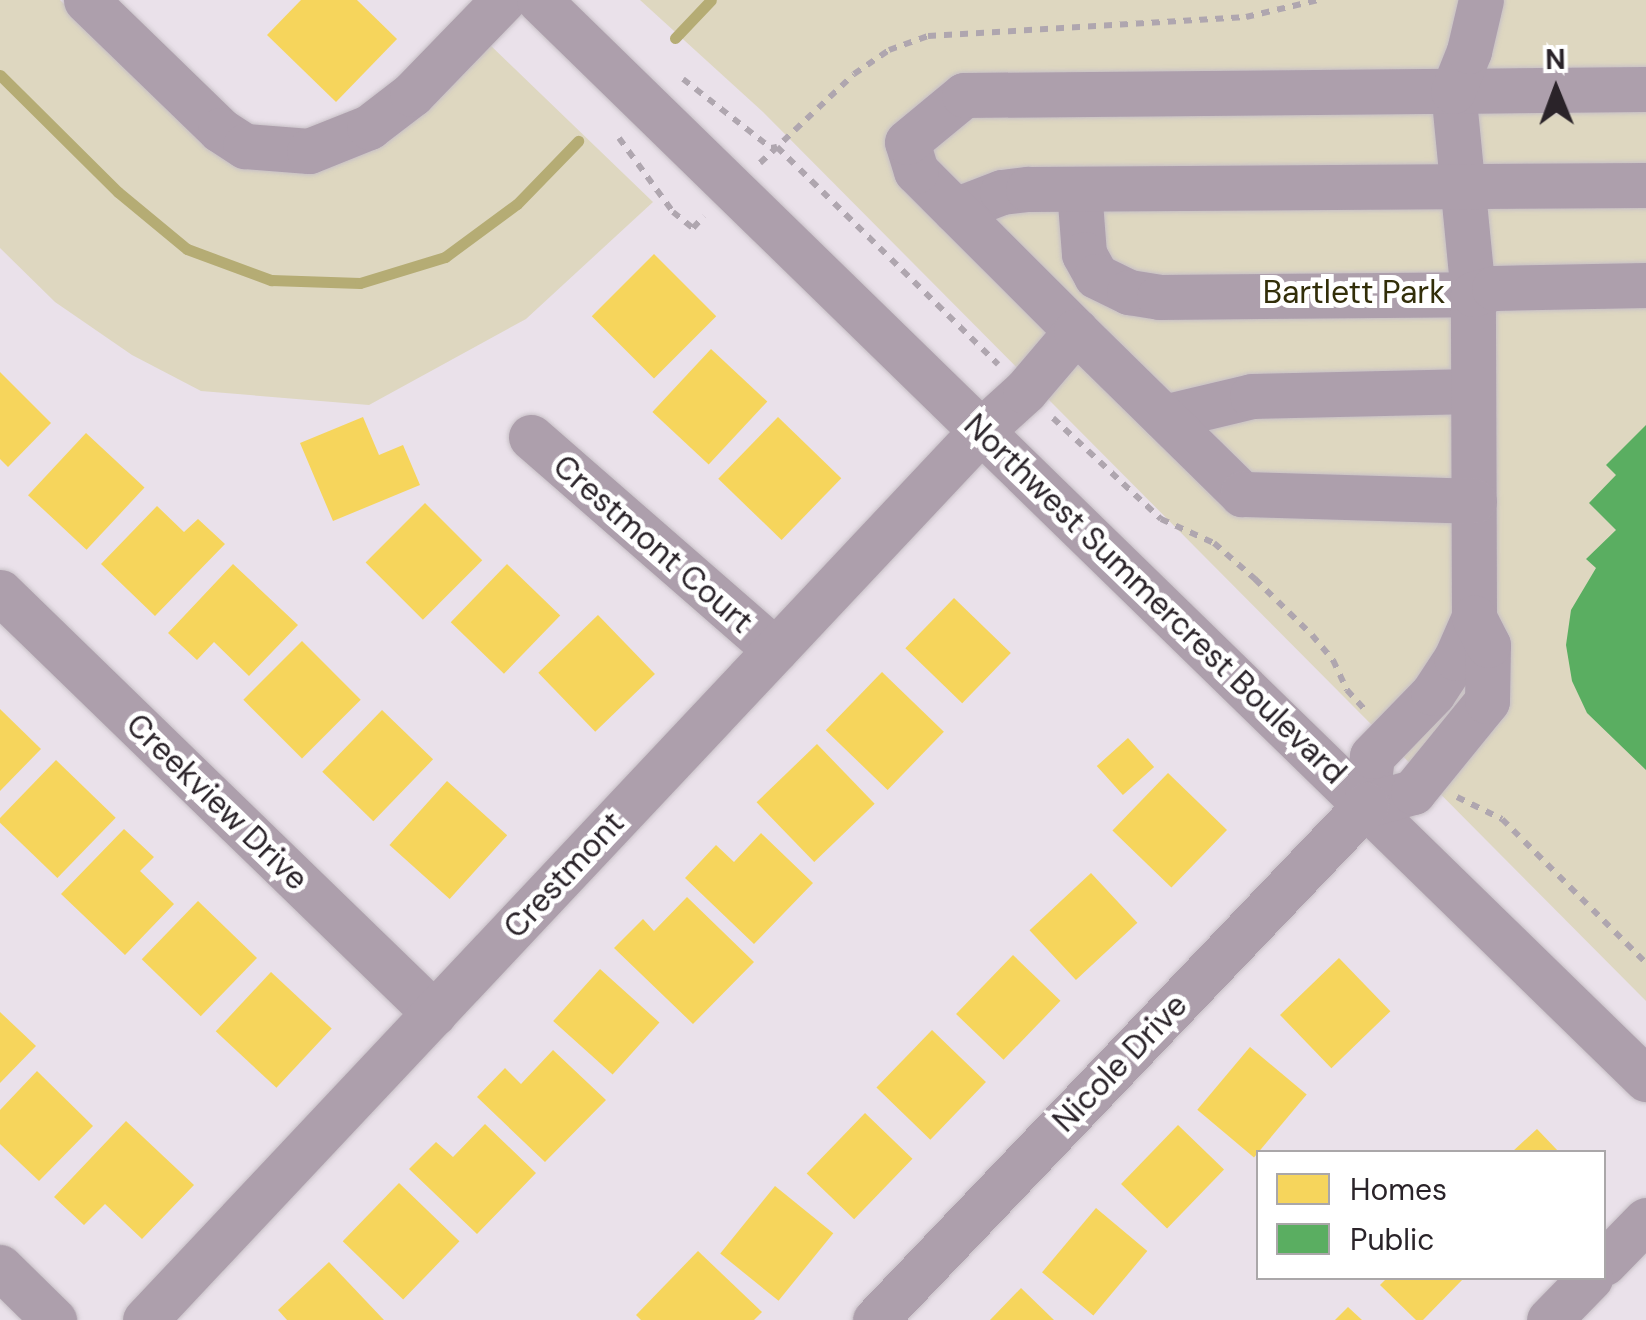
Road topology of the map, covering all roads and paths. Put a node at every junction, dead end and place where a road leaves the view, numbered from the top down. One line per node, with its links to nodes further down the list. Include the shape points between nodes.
1 (86, 0): 2 (street, via 220,130 245,146 308,151 370,128)
2 (503, 0)
3 (539, 0): 18 (street, Northwest Summercrest Boulevard)
4 (1318, 0): 15 (path, via 1246,17 928,36 889,50 854,74 777,147)
5 (1481, 0): 7 (street)
6 (1646, 89): 7 (street)
7 (1452, 91): 8 (street); 11 (street, via 964,94 907,142 916,172)
8 (1462, 184): 9 (street); 10 (street); 13 (street)
9 (1646, 185)
10 (1078, 188): 11 (street, via 1002,192); 13 (street, via 1084,254 1096,276 1129,292)
11 (956, 210): 14 (street)
12 (1646, 285): 13 (street)
13 (1472, 294): 16 (street)
14 (1076, 331): 15 (street, Crestmont); 17 (street)
15 (1026, 391): 18 (street, Crestmont); 24 (path, via 1161,519 1214,544 1255,579 1312,635 1347,690)
16 (1473, 391): 17 (street, via 1252,396); 20 (street)
17 (1164, 417): 20 (street, via 1242,494)
18 (982, 430): 23 (street, Crestmont); 26 (street, Northwest Summercrest Boulevard)
19 (531, 437): 23 (street, Crestmont Court)
20 (1474, 501): 22 (street)
21 (0, 592): 28 (street, Creekview Drive)
22 (1474, 617): 24 (street, via 1433,693); 25 (street, via 1488,645 1487,701)
23 (775, 650): 28 (street, Crestmont)
24 (1390, 737): 26 (street, via 1372,756)
25 (1428, 776): 26 (street, via 1413,792); 27 (path, via 1502,819)
26 (1366, 805): 29 (street, Northwest Summercrest Boulevard); 36 (street, Nicole Drive)
27 (1646, 962)
28 (434, 1013): 35 (street, Crestmont)
29 (1646, 1079)
30 (1646, 1220): 31 (street)
31 (1606, 1262)
32 (0, 1267): 34 (street)
33 (1588, 1280): 37 (street)
34 (54, 1320)
35 (145, 1320)
36 (875, 1320)
37 (1549, 1320)

